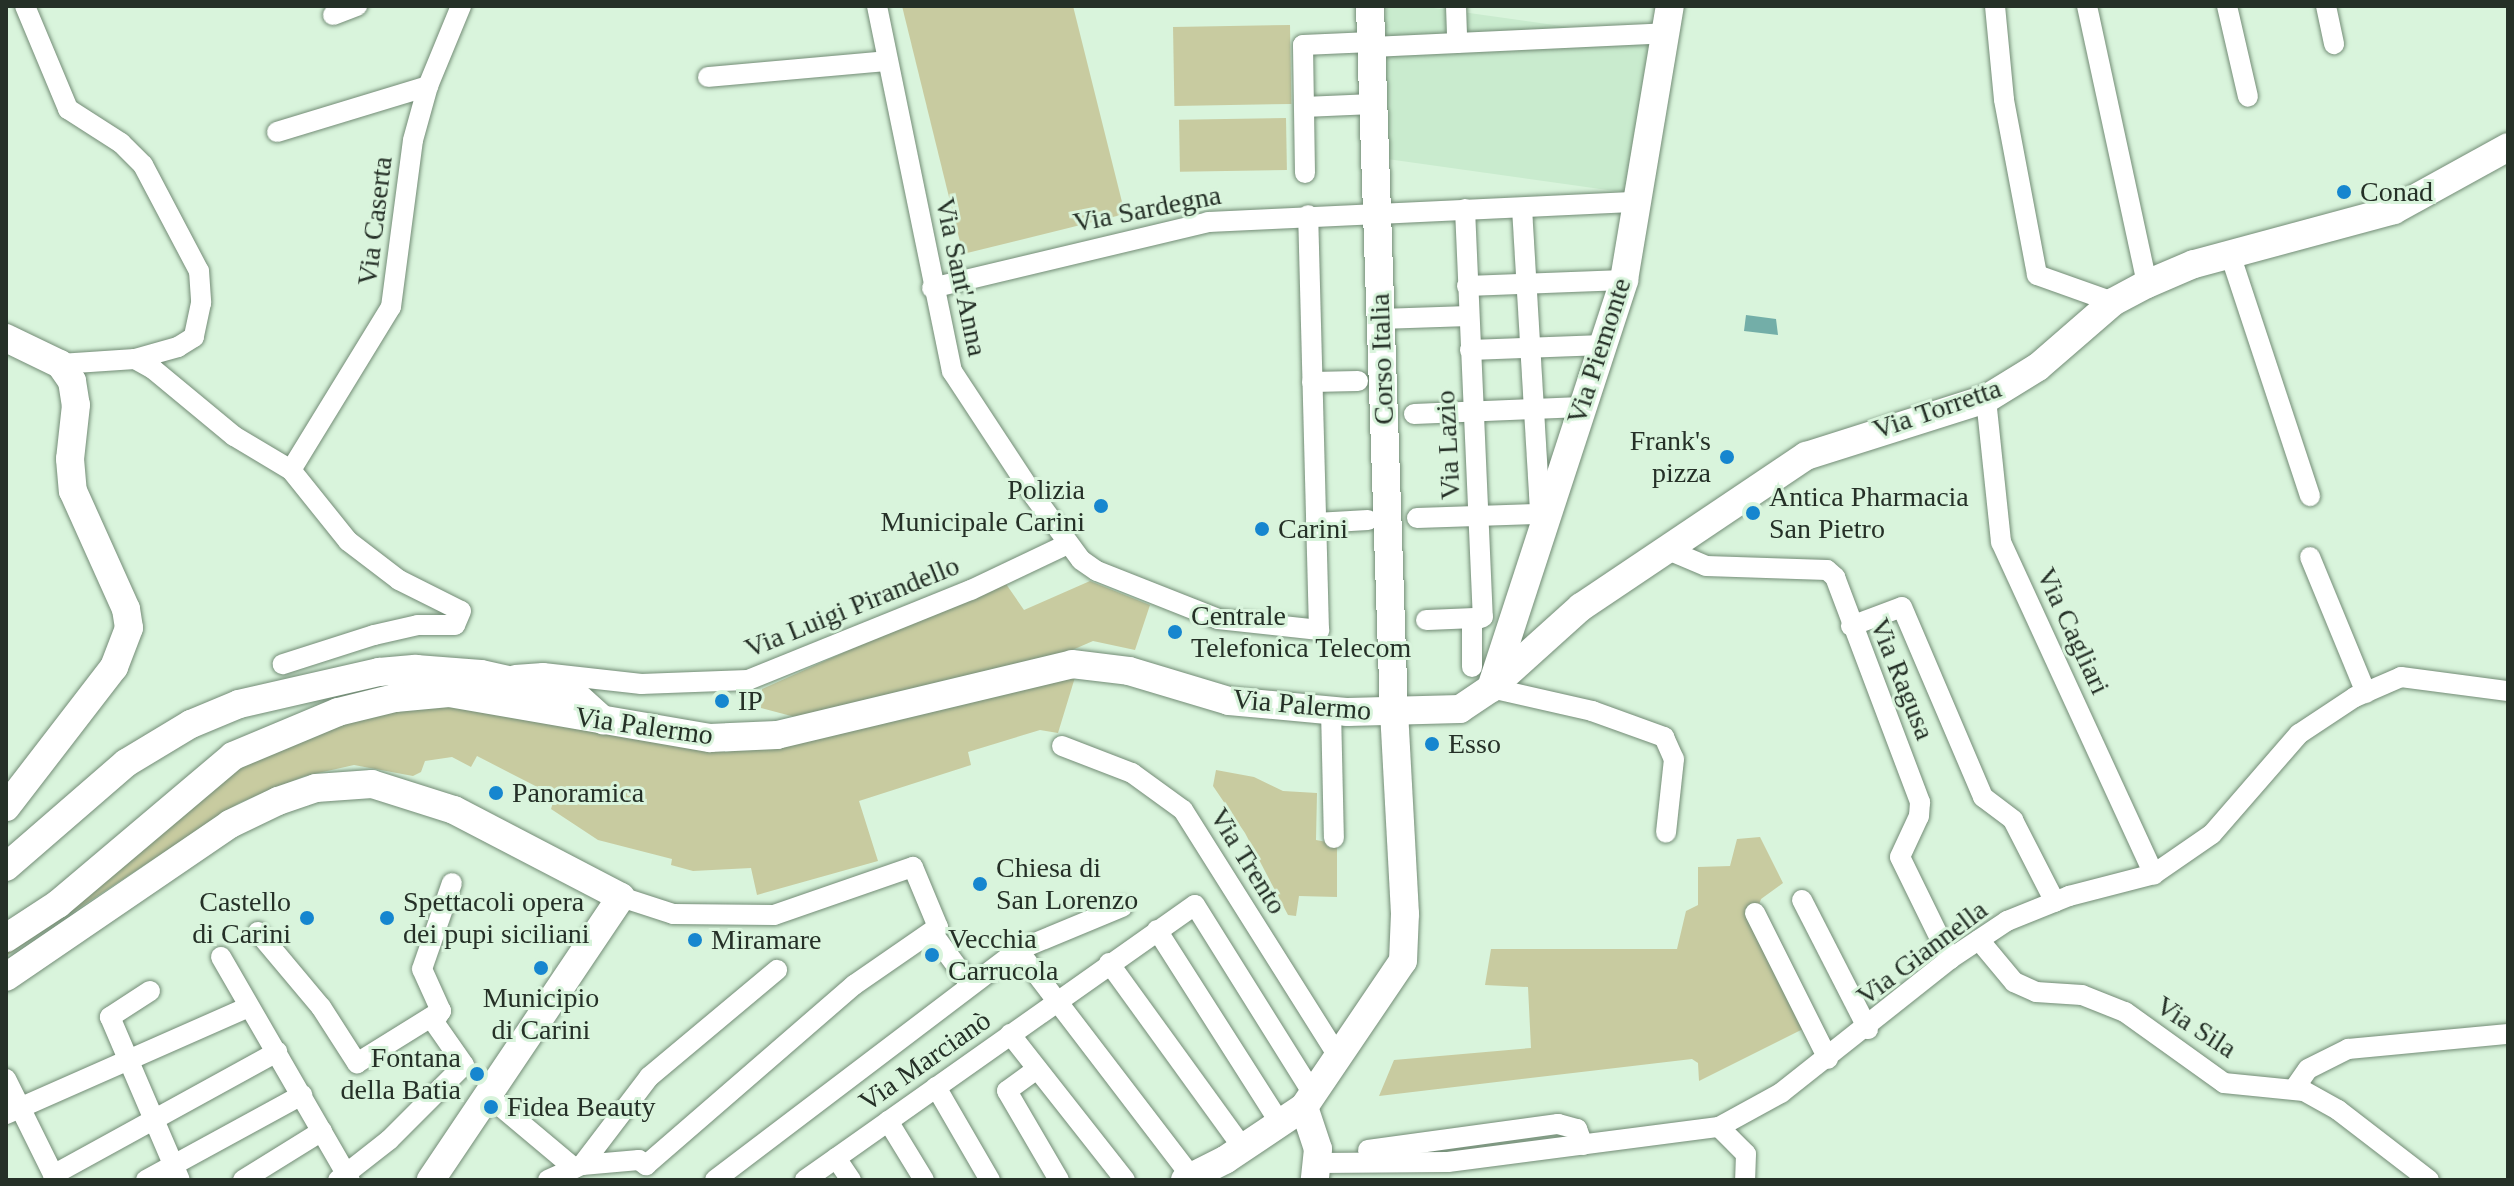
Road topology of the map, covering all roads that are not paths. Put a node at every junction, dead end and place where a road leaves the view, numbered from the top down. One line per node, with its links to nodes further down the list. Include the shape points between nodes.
1 (25, 6): 43 (street, via 68,109 138,159 199,271 201,303 194,337)
2 (357, 6): 11 (street)
3 (461, 6): 18 (street, Via Caserta)
4 (877, 6): 16 (street, Via Sant'Anna)
5 (1370, 6): 14 (street, Corso Italia)
6 (1456, 6): 13 (street)
7 (1995, 6): 36 (street, via 2004,100 2037,275)
8 (2087, 6): 33 (street)
9 (2227, 6): 19 (street)
10 (2326, 6): 15 (street)
11 (333, 15)
12 (1668, 19): 13 (street); 25 (street, Via Piemonte)
13 (1457, 43): 14 (street)
14 (1372, 44): 20 (street, Corso Italia); 21 (street, via 1303,45)
15 (2334, 44)
16 (887, 61): 17 (street); 35 (street, Via Sant'Anna)
17 (708, 77)
18 (428, 86): 22 (street); 52 (street, Via Caserta, via 413,140 391,307)
19 (2248, 97)
20 (1373, 104): 21 (street); 28 (street, Corso Italia)
21 (1304, 107): 24 (street)
22 (277, 132)
23 (2508, 147): 30 (street, Via Torretta, via 2394,210)
24 (1305, 173)
25 (1638, 202): 26 (street, Via Sardegna); 31 (street, Via Piemonte)
26 (1522, 208): 27 (street, Via Sardegna); 32 (street)
27 (1465, 209): 28 (street, Via Sardegna); 34 (street, Via Lazio)
28 (1377, 213): 29 (street, Via Sardegna); 38 (street, Corso Italia)
29 (1308, 215): 35 (street, Via Sardegna, via 1208,222); 46 (street)
30 (2230, 254): 33 (street, Via Torretta); 53 (street)
31 (1624, 280): 32 (street); 40 (street, Via Piemonte)
32 (1526, 284): 34 (street); 41 (street)
33 (2147, 284): 36 (street, Via Torretta)
34 (1467, 286): 37 (street, Via Lazio)
35 (932, 288): 59 (street, Via Sant'Anna, via 952,371)
36 (2113, 302): 47 (street, Via Torretta, via 2038,367)
37 (1469, 316): 38 (street); 42 (street, Via Lazio)
38 (1380, 319): 71 (street, Corso Italia)
39 (6, 338): 44 (street)
40 (1603, 345): 41 (street); 48 (street, Via Piemonte)
41 (1529, 347): 42 (street); 49 (street)
42 (1470, 350): 50 (street, Via Lazio)
43 (135, 359): 44 (street); 52 (street, via 234,436)
44 (60, 364): 74 (street, via 76,393 70,459 78,509 126,609 129,628 114,667)
45 (1358, 381): 46 (street)
46 (1312, 382): 58 (street)
47 (1986, 399): 60 (street, Via Torretta, via 1806,456); 78 (street, Via Cagliari, via 2001,542)
48 (1581, 407): 49 (street); 57 (street, Via Piemonte)
49 (1531, 408): 50 (street); 57 (street)
50 (1474, 411): 51 (street); 54 (street, Via Lazio)
51 (1414, 414)
52 (291, 470): 65 (street, via 348,541 399,580 462,614 455,625 389,632)
53 (2310, 496)
54 (1480, 515): 55 (street); 57 (street); 62 (street, Via Lazio, via 1483,617)
55 (1417, 518)
56 (1368, 520): 58 (street)
57 (1538, 522): 66 (street, Via Piemonte)
58 (1316, 523): 59 (street, Via Sant'Anna, via 1319,630 1218,619 1097,571)
59 (1068, 544): 67 (street, Via Luigi Pirandello, via 971,590 748,680 641,684 520,671)
60 (1666, 549): 64 (street, Via Ragusa, via 1706,566 1827,570 1835,577); 66 (street, Via Torretta)
61 (2310, 557): 69 (street)
62 (1476, 618): 63 (street); 66 (street, Via Lazio, via 1471,633)
63 (1426, 620)
64 (1851, 626): 82 (street, via 1902,607 1983,797 2013,820); 92 (street, Via Ragusa, via 1920,802 1900,857)
65 (283, 664)
66 (1482, 678): 71 (street, Via Torretta, via 1460,709); 75 (street, via 1664,737 1674,759)
67 (508, 680): 72 (street, via 575,695); 77 (street, via 416,669 379,672 239,704 191,724 126,763)
68 (2508, 691): 69 (street, Via Giannella, via 2401,677)
69 (2366, 693): 78 (street, Via Giannella, via 2299,734 2212,834)
70 (1331, 710): 71 (street, Via Palermo); 72 (street, Via Palermo, via 1229,701 1129,671 1072,664 777,735 710,738); 76 (street)
71 (1394, 712): 106 (street, Corso Italia, via 1403,961)
72 (605, 722): 88 (street, Via Palermo, via 449,693 395,698 300,726 233,756 58,904)
73 (1062, 746): 106 (street, Via Trento, via 1132,773 1183,810)
74 (6, 807)
75 (1666, 833)
76 (1334, 838)
77 (6, 867)
78 (2154, 874): 82 (street, Via Giannella)
79 (452, 883): 100 (street, via 422,969)
80 (621, 897): 85 (street, via 673,914 774,915 913,867); 95 (street, via 454,810 402,790 372,784 316,788 230,824); 113 (street)
81 (1802, 900): 101 (street)
82 (2055, 902): 89 (street, Via Giannella)
83 (1122, 907): 90 (street)
84 (1755, 913): 107 (street)
85 (936, 930): 96 (street); 127 (street, via 854,985)
86 (1157, 930): 93 (street, Via Marcianò); 114 (street, Via Marcianò, via 1195,905); 118 (street)
87 (258, 932): 100 (street, via 321,1007 357,1063)
88 (6, 938)
89 (1979, 940): 92 (street, Via Giannella); 111 (street, Via Sila, via 2014,982 2036,992 2082,995 2125,1012 2176,1054 2224,1083)
90 (1018, 950): 96 (street); 98 (street)
91 (221, 957): 99 (street)
92 (1950, 959): 101 (street, Via Giannella)
93 (1109, 963): 98 (street, Via Marcianò); 122 (street)
94 (777, 970): 125 (street, via 649,1077)
95 (6, 977)
96 (969, 983): 136 (street)
97 (150, 991): 105 (street, via 110,1017)
98 (1059, 1000): 102 (street, Via Marcianò); 131 (street)
99 (246, 1008): 104 (street); 105 (street)
100 (441, 1011): 130 (street, via 434,1022 464,1065)
101 (1868, 1029): 107 (street, Via Giannella)
102 (1010, 1034): 108 (street); 110 (street, Via Marcianò)
103 (2508, 1034): 111 (street, via 2348,1049 2308,1069)
104 (277, 1052): 112 (street); 116 (street)
105 (128, 1059): 115 (street); 116 (street)
106 (1340, 1059): 114 (street, Corso Italia)
107 (1828, 1059): 119 (street, Via Giannella)
108 (1037, 1069): 141 (street, via 1007,1091); 142 (street)
109 (6, 1079): 115 (street)
110 (936, 1087): 117 (street, Via Marcianò); 140 (street)
111 (2294, 1089): 144 (street, Via Sila, via 2338,1110)
112 (302, 1095): 120 (street); 126 (street)
113 (487, 1095): 125 (street); 134 (street)
114 (1309, 1101): 118 (street, Corso Italia); 128 (street)
115 (14, 1111): 129 (street)
116 (154, 1119): 126 (street); 129 (street)
117 (888, 1121): 124 (street, Via Marcianò); 139 (street)
118 (1280, 1123): 122 (street, Corso Italia)
119 (1719, 1127): 121 (street, Via Giannella); 143 (street, via 1746,1154)
120 (322, 1131): 130 (street); 133 (street)
121 (1583, 1145): 123 (street, via 1577,1129 1558,1124); 128 (street, Via Giannella)
122 (1243, 1148): 131 (street, Corso Italia)
123 (1368, 1150)
124 (836, 1158): 137 (street, Via Marcianò); 138 (street)
125 (588, 1169): 127 (street, via 639,1160); 135 (street)
126 (177, 1172): 132 (street)
127 (650, 1172)
128 (1317, 1172)
129 (55, 1177)
130 (345, 1178)
131 (1188, 1178)
132 (146, 1180)
133 (243, 1180)
134 (431, 1180)
135 (548, 1180)
136 (715, 1180)
137 (805, 1180)
138 (851, 1180)
139 (924, 1180)
140 (990, 1180)
141 (1059, 1180)
142 (1125, 1180)
143 (1745, 1180)
144 (2429, 1180)

